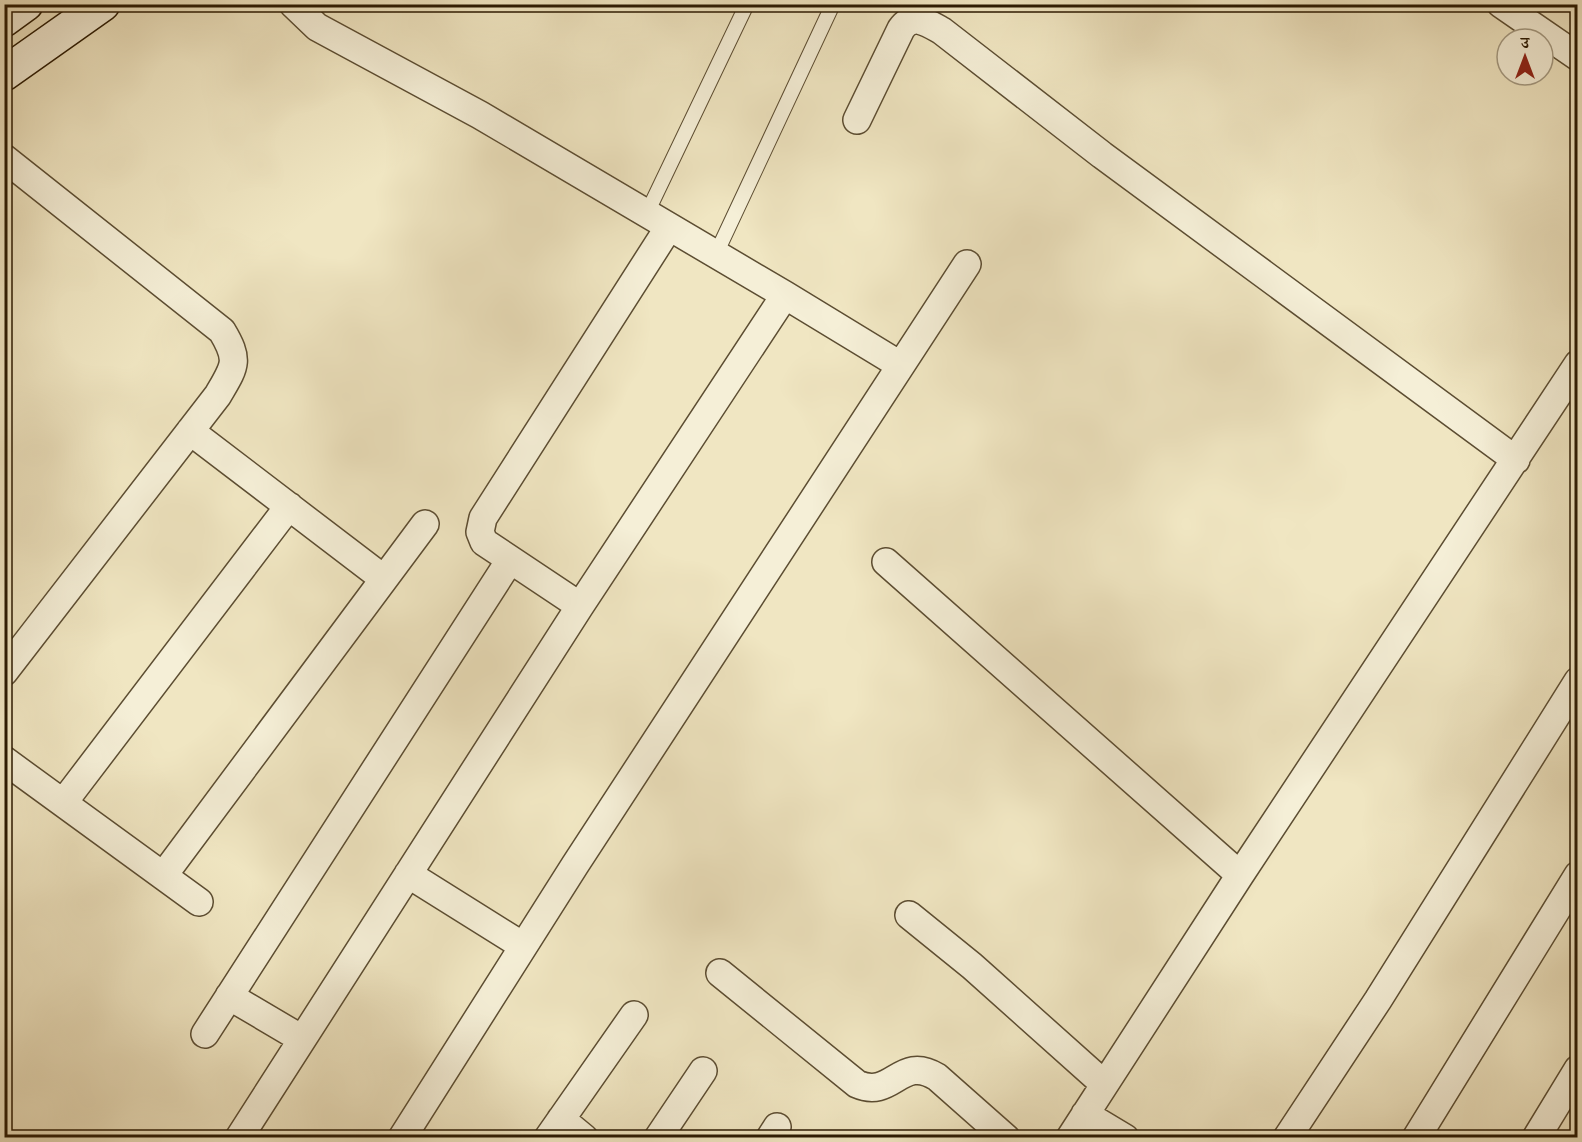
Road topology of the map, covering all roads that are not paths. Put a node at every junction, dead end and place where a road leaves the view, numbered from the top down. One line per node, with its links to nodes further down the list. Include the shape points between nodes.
1 (26, 4): 7 (street)
2 (103, 4): 9 (street)
3 (293, 4): 12 (street, via 317,27 480,115)
4 (747, 4): 12 (lane)
5 (833, 4): 13 (lane)
6 (1501, 4): 8 (street)
7 (4, 20)
8 (1578, 57)
9 (4, 74)
10 (857, 120): 19 (street, via 906,22 926,22)
11 (4, 158): 18 (street, via 222,330 233,349 232,372)
12 (658, 220): 13 (street); 22 (street, via 483,518 480,532 484,542)
13 (716, 254): 15 (street)
14 (967, 264): 17 (street)
15 (785, 295): 17 (street); 25 (street)
16 (1578, 364): 19 (street)
17 (900, 365): 36 (street)
18 (190, 430): 20 (street); 26 (street)
19 (1516, 460): 31 (street)
20 (290, 506): 24 (street); 29 (street)
21 (425, 524): 24 (street)
22 (510, 560): 25 (street); 38 (street)
23 (886, 562): 31 (street)
24 (384, 579): 33 (street)
25 (580, 606): 30 (street)
26 (4, 672)
27 (1578, 681): 54 (street)
28 (4, 760): 29 (street)
29 (63, 803): 33 (street)
30 (408, 874): 36 (street); 41 (street)
31 (1240, 875): 44 (street)
32 (1578, 875): 55 (street)
33 (163, 876): 34 (street)
34 (199, 902)
35 (909, 915): 44 (street)
36 (523, 946): 48 (street)
37 (720, 973): 51 (street, via 857,1084 883,1086 909,1072 927,1070)
38 (230, 996): 40 (street); 41 (street)
39 (634, 1015): 46 (street)
40 (205, 1034)
41 (302, 1039): 47 (street)
42 (703, 1071): 50 (street)
43 (1577, 1072): 56 (street)
44 (1104, 1084): 45 (street)
45 (1085, 1114): 52 (street); 53 (street)
46 (554, 1128): 49 (street)
47 (239, 1137)
48 (402, 1137)
49 (584, 1137)
50 (658, 1137)
51 (1006, 1137)
52 (1070, 1137)
53 (1125, 1137)
54 (1287, 1137)
55 (1416, 1137)
56 (1536, 1137)

